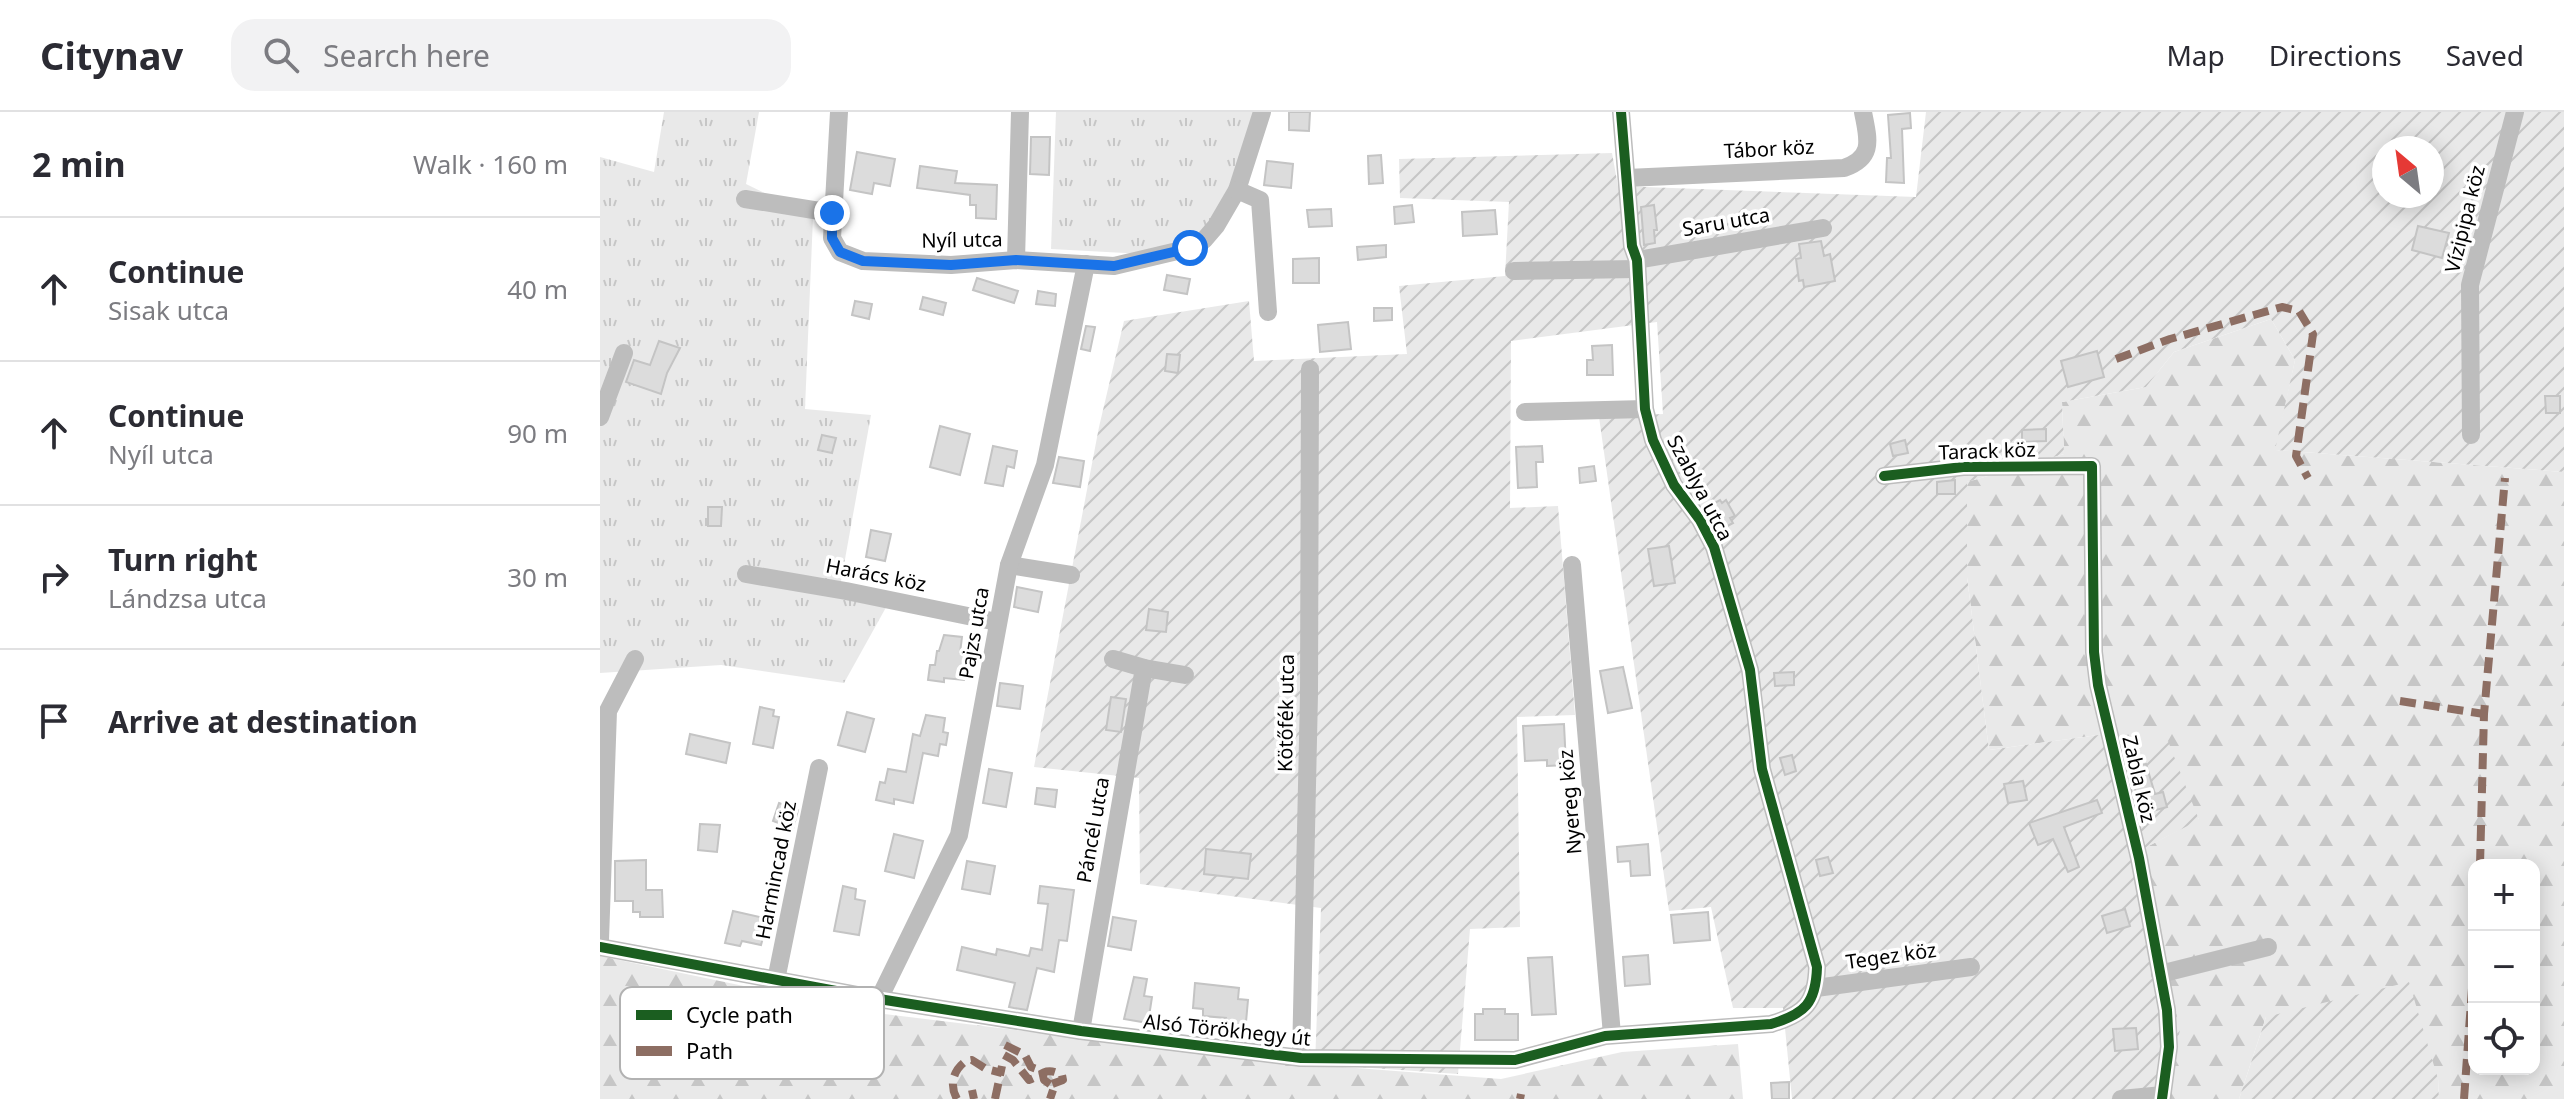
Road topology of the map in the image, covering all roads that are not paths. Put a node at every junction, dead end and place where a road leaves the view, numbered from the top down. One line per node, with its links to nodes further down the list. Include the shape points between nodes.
1 (839, 112): 10 (street)
2 (1020, 112): 12 (street)
3 (1262, 112): 8 (street, Nyíl utca)
4 (1621, 112): 7 (street, Szablya utca)
5 (1863, 112): 7 (street, Tábor köz, via 1866,152 1844,168)
6 (2515, 112): 22 (street, Vízipipa köz, via 2470,285)
7 (1627, 178): 14 (street, Szablya utca)
8 (1237, 190): 13 (street, Nyíl utca, via 1216,226 1190,248 1114,266); 16 (street, via 1260,200)
9 (745, 199): 10 (street)
10 (832, 213): 12 (street, Nyíl utca, via 832,238 840,252 863,261 951,265)
11 (1823, 228): 14 (street, Saru utca)
12 (1016, 260): 13 (street, Nyíl utca)
13 (1086, 264): 25 (street, Pajzs utca, via 1045,465)
14 (1637, 264): 15 (street, Saru utca); 19 (street, Szablya utca)
15 (1514, 271)
16 (1268, 312)
17 (624, 353): 21 (street)
18 (1310, 369): 47 (street, Kötőfék utca)
19 (1645, 409): 20 (street); 42 (street, Szablya utca, via 1674,485 1714,547 1750,670 1762,769 1817,967)
20 (1525, 412)
21 (600, 417)
22 (2471, 435)
23 (2092, 466): 24 (street, Tarack köz, via 1963,467); 39 (street, Zabla köz, via 2092,614 2098,685)
24 (1884, 476)
25 (1009, 565): 28 (street); 29 (street, Pajzs utca)
26 (1572, 565): 46 (street, Nyereg köz)
27 (746, 574): 29 (street, Harács köz)
28 (1071, 575)
29 (997, 622): 43 (street, Pajzs utca, via 959,835)
30 (635, 659): 35 (street, via 608,711)
31 (1113, 659): 32 (street)
32 (1144, 668): 33 (street); 45 (street, Páncél utca)
33 (1185, 675)
34 (819, 768): 40 (street, Harmincad köz)
35 (600, 940)
36 (600, 947): 40 (street, Alsó Törökhegy út)
37 (2268, 947): 39 (street)
38 (1971, 967): 42 (street, Tegez köz)
39 (2160, 974): 48 (street, Zabla köz, via 2169,1047)
40 (776, 980): 41 (street, Alsó Törökhegy út)
41 (814, 987)
42 (1816, 988): 46 (street, Alsó Törökhegy út, via 1807,1007 1771,1024)
43 (884, 989)
44 (884, 1000): 45 (street, Alsó Törökhegy út)
45 (1081, 1031): 47 (street, Alsó Törökhegy út)
46 (1612, 1035): 47 (street, Alsó Törökhegy út, via 1515,1060)
47 (1301, 1058)
48 (2163, 1097): 49 (street)
49 (2121, 1099)

